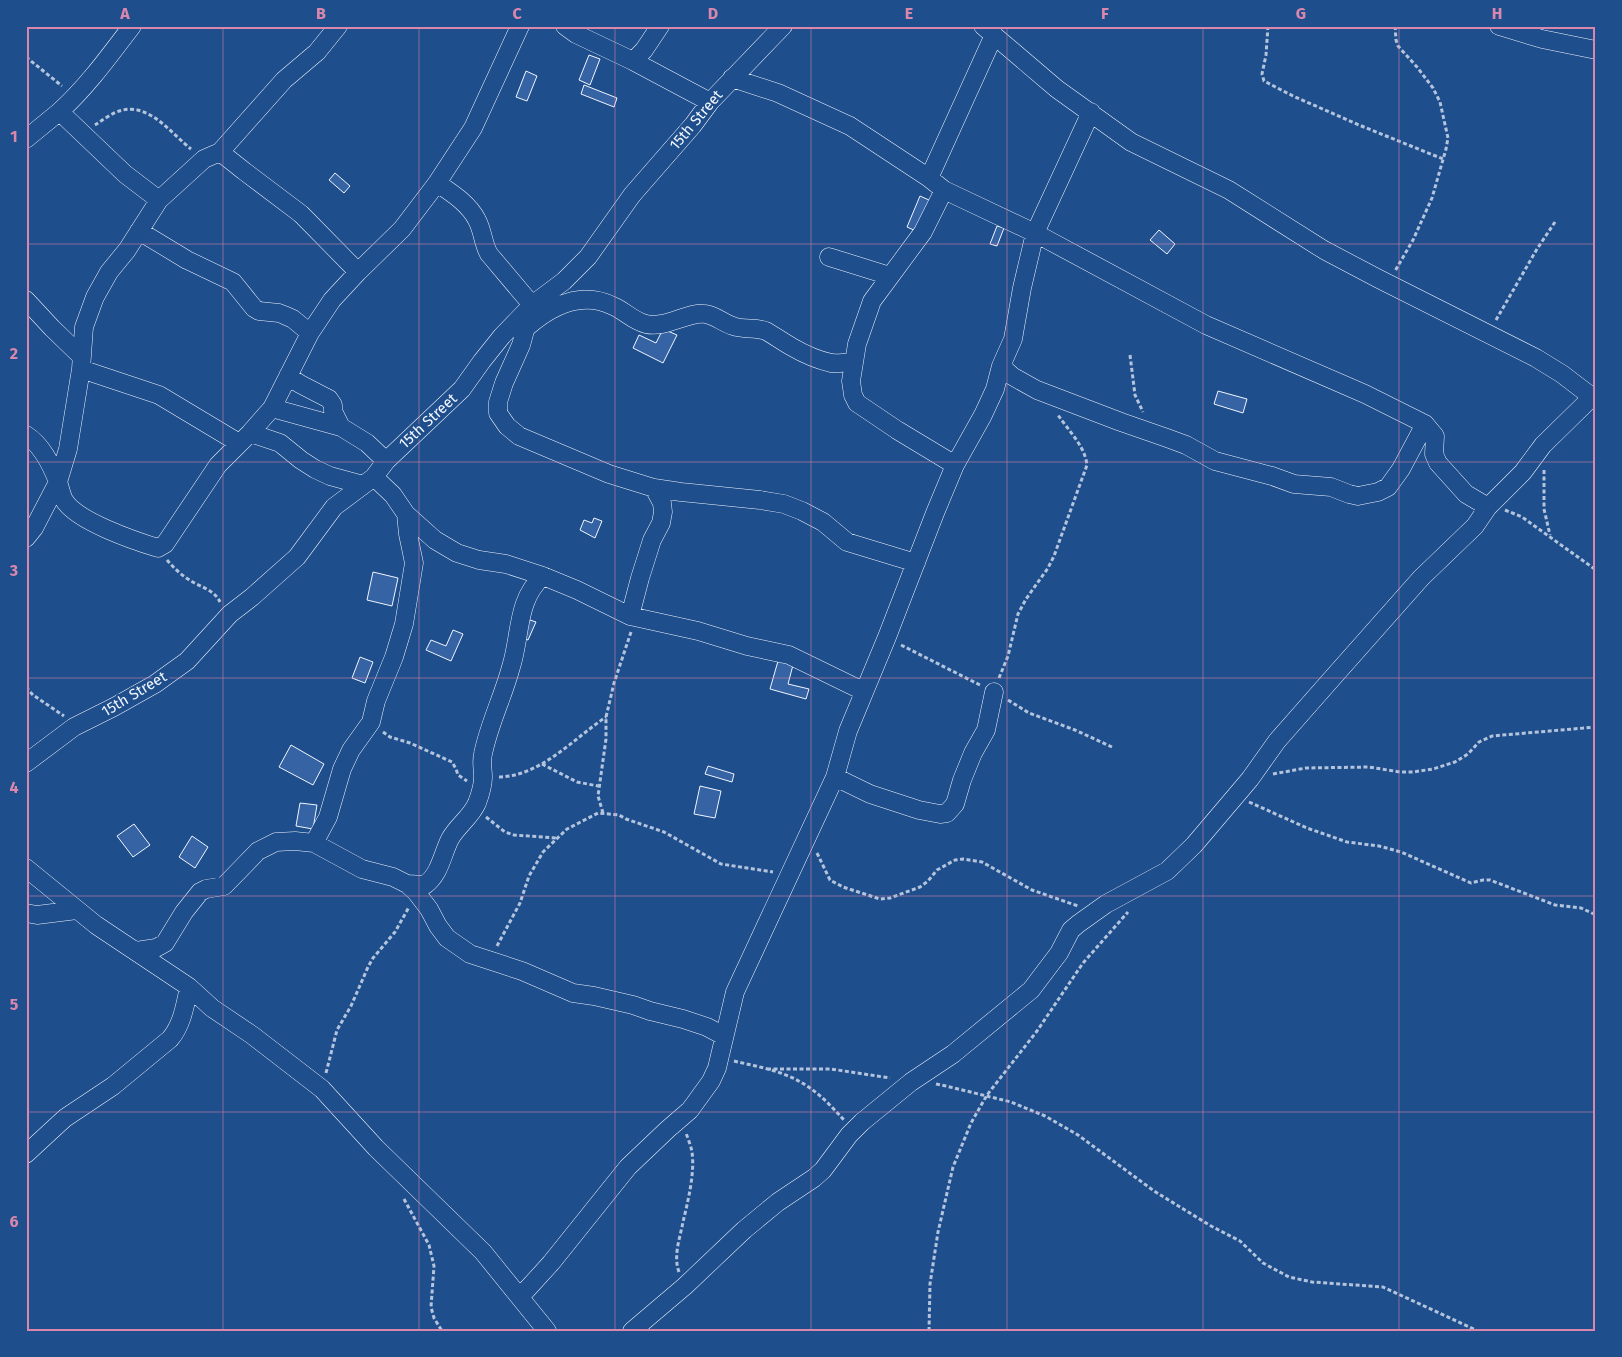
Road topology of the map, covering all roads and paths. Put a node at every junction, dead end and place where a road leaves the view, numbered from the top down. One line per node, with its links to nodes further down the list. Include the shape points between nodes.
1 (132, 26): 15 (street)
2 (338, 26): 21 (street, via 317,52 284,80)
3 (520, 26): 25 (street, via 473,128)
4 (565, 26): 13 (street)
5 (660, 26): 13 (street)
6 (783, 26): 14 (street, 15th Street)
7 (1268, 26): 23 (path, via 1262,74 1264,81)
8 (1394, 26): 23 (path, via 1398,46 1417,66 1440,102 1448,134)
9 (1500, 26): 11 (street)
10 (989, 30): 18 (street, via 1057,89); 24 (street)
11 (1596, 50)
12 (26, 57): 15 (path)
13 (633, 61): 16 (street)
14 (732, 78): 16 (street, 15th Street); 24 (street, via 778,93 850,126)
15 (74, 97): 17 (street)
16 (710, 102): 36 (street, 15th Street, via 632,194 588,256 564,281)
17 (60, 112): 19 (street); 20 (street)
18 (1091, 112): 30 (street); 34 (street, via 1131,142 1229,190 1324,250)
19 (83, 134): 22 (path, via 122,110 142,111); 27 (street)
20 (26, 139)
21 (220, 152): 22 (street); 32 (street, via 300,214)
22 (204, 159): 27 (street)
23 (1444, 159): 34 (path, via 1432,198 1413,240)
24 (929, 178): 26 (street)
25 (437, 183): 32 (street, via 402,230); 36 (street, via 471,211 489,254)
26 (944, 190): 30 (street); 33 (street, via 923,232)
27 (159, 200): 29 (street)
28 (1555, 222): 39 (path)
29 (139, 231): 38 (street, via 233,282 259,311 284,315); 42 (street, via 95,297 84,327)
30 (1035, 233): 43 (street, via 1013,339); 48 (street, via 1206,325 1365,394)
31 (829, 257): 33 (street)
32 (358, 272): 38 (street, via 332,300)
33 (890, 276): 41 (street, via 872,301)
34 (1387, 283): 39 (street)
35 (26, 300): 42 (street)
36 (532, 305): 37 (street); 54 (street, 15th Street, via 497,342 462,389)
37 (527, 327): 41 (street, via 551,309 576,300 589,300 613,305 628,317 650,325 697,313 706,314 733,326 764,330 805,354 832,363); 58 (street, via 498,402 498,413 507,426 540,446)
38 (310, 333): 44 (street)
39 (1488, 333): 46 (street, via 1536,358)
40 (1130, 355): 50 (path, via 1137,403)
41 (854, 362): 55 (street, via 851,381 857,403)
42 (81, 363): 52 (street, via 159,395); 57 (street, via 68,449)
43 (1001, 366): 45 (street); 55 (street, via 991,398)
44 (288, 376): 47 (street); 49 (street, via 329,398)
45 (1037, 390): 50 (street); 71 (path, via 1078,444 1087,465 1054,556 1018,614 1008,656)
46 (1594, 398): 53 (street)
47 (272, 408): 49 (street); 52 (street)
48 (1425, 424): 50 (street, via 1388,487 1358,496 1331,487 1294,484 1215,462 1186,445); 59 (street, via 1435,436 1434,454 1438,463 1466,494)
49 (341, 427): 54 (street)
50 (1157, 434)
51 (26, 435): 57 (street, via 46,456)
52 (244, 438): 56 (street, via 280,443 301,460 330,476); 63 (street, via 218,465 170,539)
53 (1543, 445): 59 (street, via 1523,472); 61 (path, via 1544,509)
54 (386, 461): 56 (street, 15th Street)
55 (955, 465): 64 (street)
56 (368, 481): 60 (street, via 393,495); 67 (street, 15th Street, via 334,507 297,556)
57 (58, 482): 62 (street); 63 (street, via 64,500 94,524)
58 (654, 488): 64 (street, via 784,504 823,522 847,542); 68 (street, via 662,502 662,518 652,540)
59 (1489, 506): 61 (path, via 1522,517); 80 (street, via 1475,526 1421,578 1321,690 1277,741)
60 (406, 514): 66 (street, via 435,540 458,552); 73 (street, via 414,563 410,593 394,658)
61 (1550, 536): 65 (path)
62 (26, 538)
63 (158, 548): 67 (path, via 168,562 189,580 218,597)
64 (916, 563): 70 (street)
65 (1596, 570)
66 (543, 576): 68 (street); 78 (street, via 528,594 522,612 512,665 485,743)
67 (230, 614): 74 (street, 15th Street, via 186,661 155,684)
68 (633, 616): 70 (street, via 789,655); 72 (path)
69 (26, 687): 74 (path)
70 (864, 691): 79 (street)
71 (994, 692): 79 (street, via 986,730 973,752 955,804 947,812 919,810 870,794)
72 (606, 717): 77 (path); 81 (path)
73 (371, 722): 83 (path, via 390,737 452,762 458,775 471,784); 87 (street, via 342,769 328,817)
74 (74, 727): 76 (street, 15th Street)
75 (1596, 727): 80 (path, via 1492,736 1479,742 1455,762 1433,769 1400,772 1369,767 1306,768)
76 (26, 763)
77 (542, 764): 78 (path, via 507,776); 81 (path, via 577,782)
78 (483, 775): 83 (street)
79 (835, 777): 85 (street)
80 (1250, 779): 82 (street)
81 (598, 786): 84 (path, via 598,802)
82 (1235, 796): 94 (street, via 1194,845 1167,871); 95 (path, via 1306,828 1347,842 1401,852 1472,884 1490,880 1555,905 1580,908)
83 (478, 798): 86 (path, via 479,811 505,832 525,837); 90 (street, via 473,811 450,839 431,881)
84 (603, 813): 86 (path, via 581,821); 89 (path, via 619,815 664,832 721,864)
85 (810, 834): 89 (street); 94 (path, via 830,880 880,899 920,887 937,870 963,859 982,862 1032,890)
86 (557, 838): 97 (path, via 543,852 529,876 520,903)
87 (314, 843): 90 (street, via 362,869 399,880); 96 (street, via 276,842 258,851 224,886 200,892 165,944)
88 (26, 868): 91 (street)
89 (789, 875): 99 (street, via 735,992)
90 (412, 888): 97 (street, via 447,938 470,954); 103 (path, via 395,932 372,958 337,1030)
91 (78, 910): 93 (street, via 37,915); 96 (street)
92 (1129, 910): 104 (path, via 1083,963)
93 (26, 913)
94 (1092, 913): 102 (street, via 1071,930 1031,990 953,1054)
95 (1596, 915)
96 (136, 951): 98 (street)
97 (490, 960): 99 (street, via 573,993 683,1019)
98 (189, 987): 103 (street, via 212,1008); 107 (street, via 180,1022 170,1039 113,1086 65,1118)
99 (724, 1036): 100 (street)
100 (719, 1058): 101 (path); 105 (street, via 708,1086)
101 (767, 1069): 102 (path, via 831,1069); 106 (path, via 807,1086)
102 (911, 1082): 104 (path); 106 (street)
103 (322, 1089): 110 (street, via 382,1155 483,1252)
104 (987, 1095): 114 (path, via 971,1123 954,1167 938,1232 930,1284); 115 (path, via 1045,1116 1078,1135 1154,1191 1240,1241 1263,1263 1289,1277 1312,1282 1383,1287)
105 (682, 1118): 109 (path, via 692,1159 676,1260); 110 (street, via 628,1167)
106 (854, 1129): 109 (street, via 823,1170 772,1206)
107 (26, 1154)
108 (403, 1197): 111 (path, via 430,1244 434,1266 432,1308)
109 (685, 1286): 113 (street)
110 (520, 1297): 112 (street)
111 (442, 1331)
112 (547, 1331)
113 (632, 1331)
114 (929, 1331)
115 (1478, 1331)

